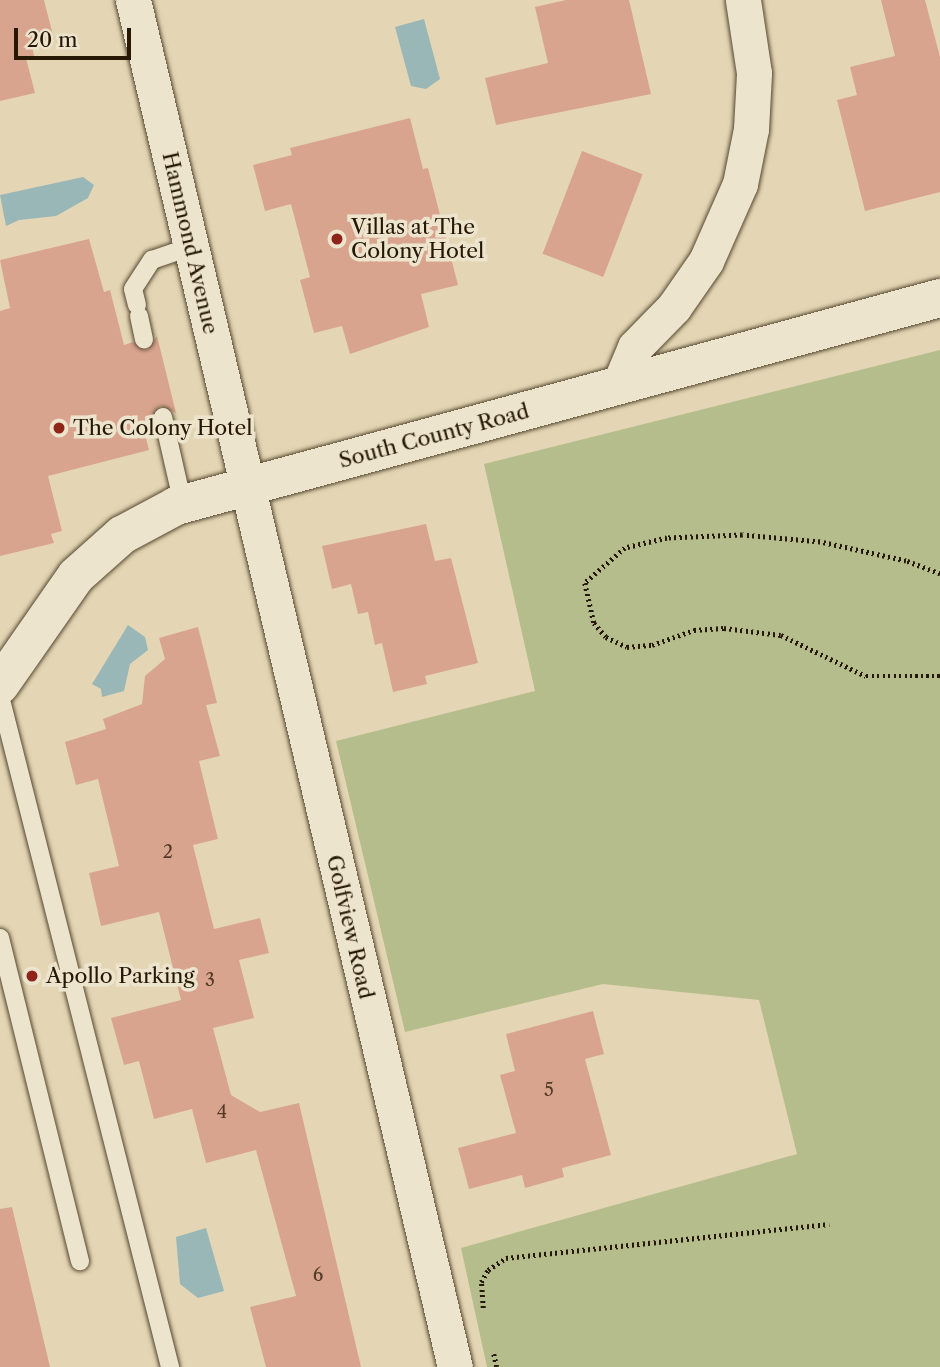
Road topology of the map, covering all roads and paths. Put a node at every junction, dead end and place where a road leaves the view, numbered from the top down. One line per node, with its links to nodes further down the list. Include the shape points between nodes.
1 (133, 0): 3 (street, Hammond Avenue)
2 (743, 0): 6 (street, via 754,73 751,129 734,202 706,261 674,307 635,347)
3 (190, 247): 5 (lane, via 152,260 133,289); 8 (street, Hammond Avenue)
4 (940, 298): 6 (main road, South County Road)
5 (144, 339)
6 (619, 385): 8 (main road, South County Road)
7 (163, 417): 9 (lane)
8 (247, 487): 9 (main road, South County Road); 20 (street, Golfview Road)
9 (183, 504): 12 (main road, South County Road, via 122,535 76,576)
10 (940, 574): 11 (path, via 906,561 820,542 742,535 667,538 625,548 585,583 594,623 606,637 627,647 652,645 694,630 724,628 781,635 866,676)
11 (940, 676)
12 (0, 685)
13 (0, 696): 19 (lane)
14 (0, 938): 16 (lane)
15 (829, 1224): 17 (path, via 506,1258 488,1270 481,1282)
16 (80, 1261)
17 (485, 1317)
18 (491, 1342): 21 (path)
19 (170, 1367)
20 (454, 1367)
21 (497, 1367)

